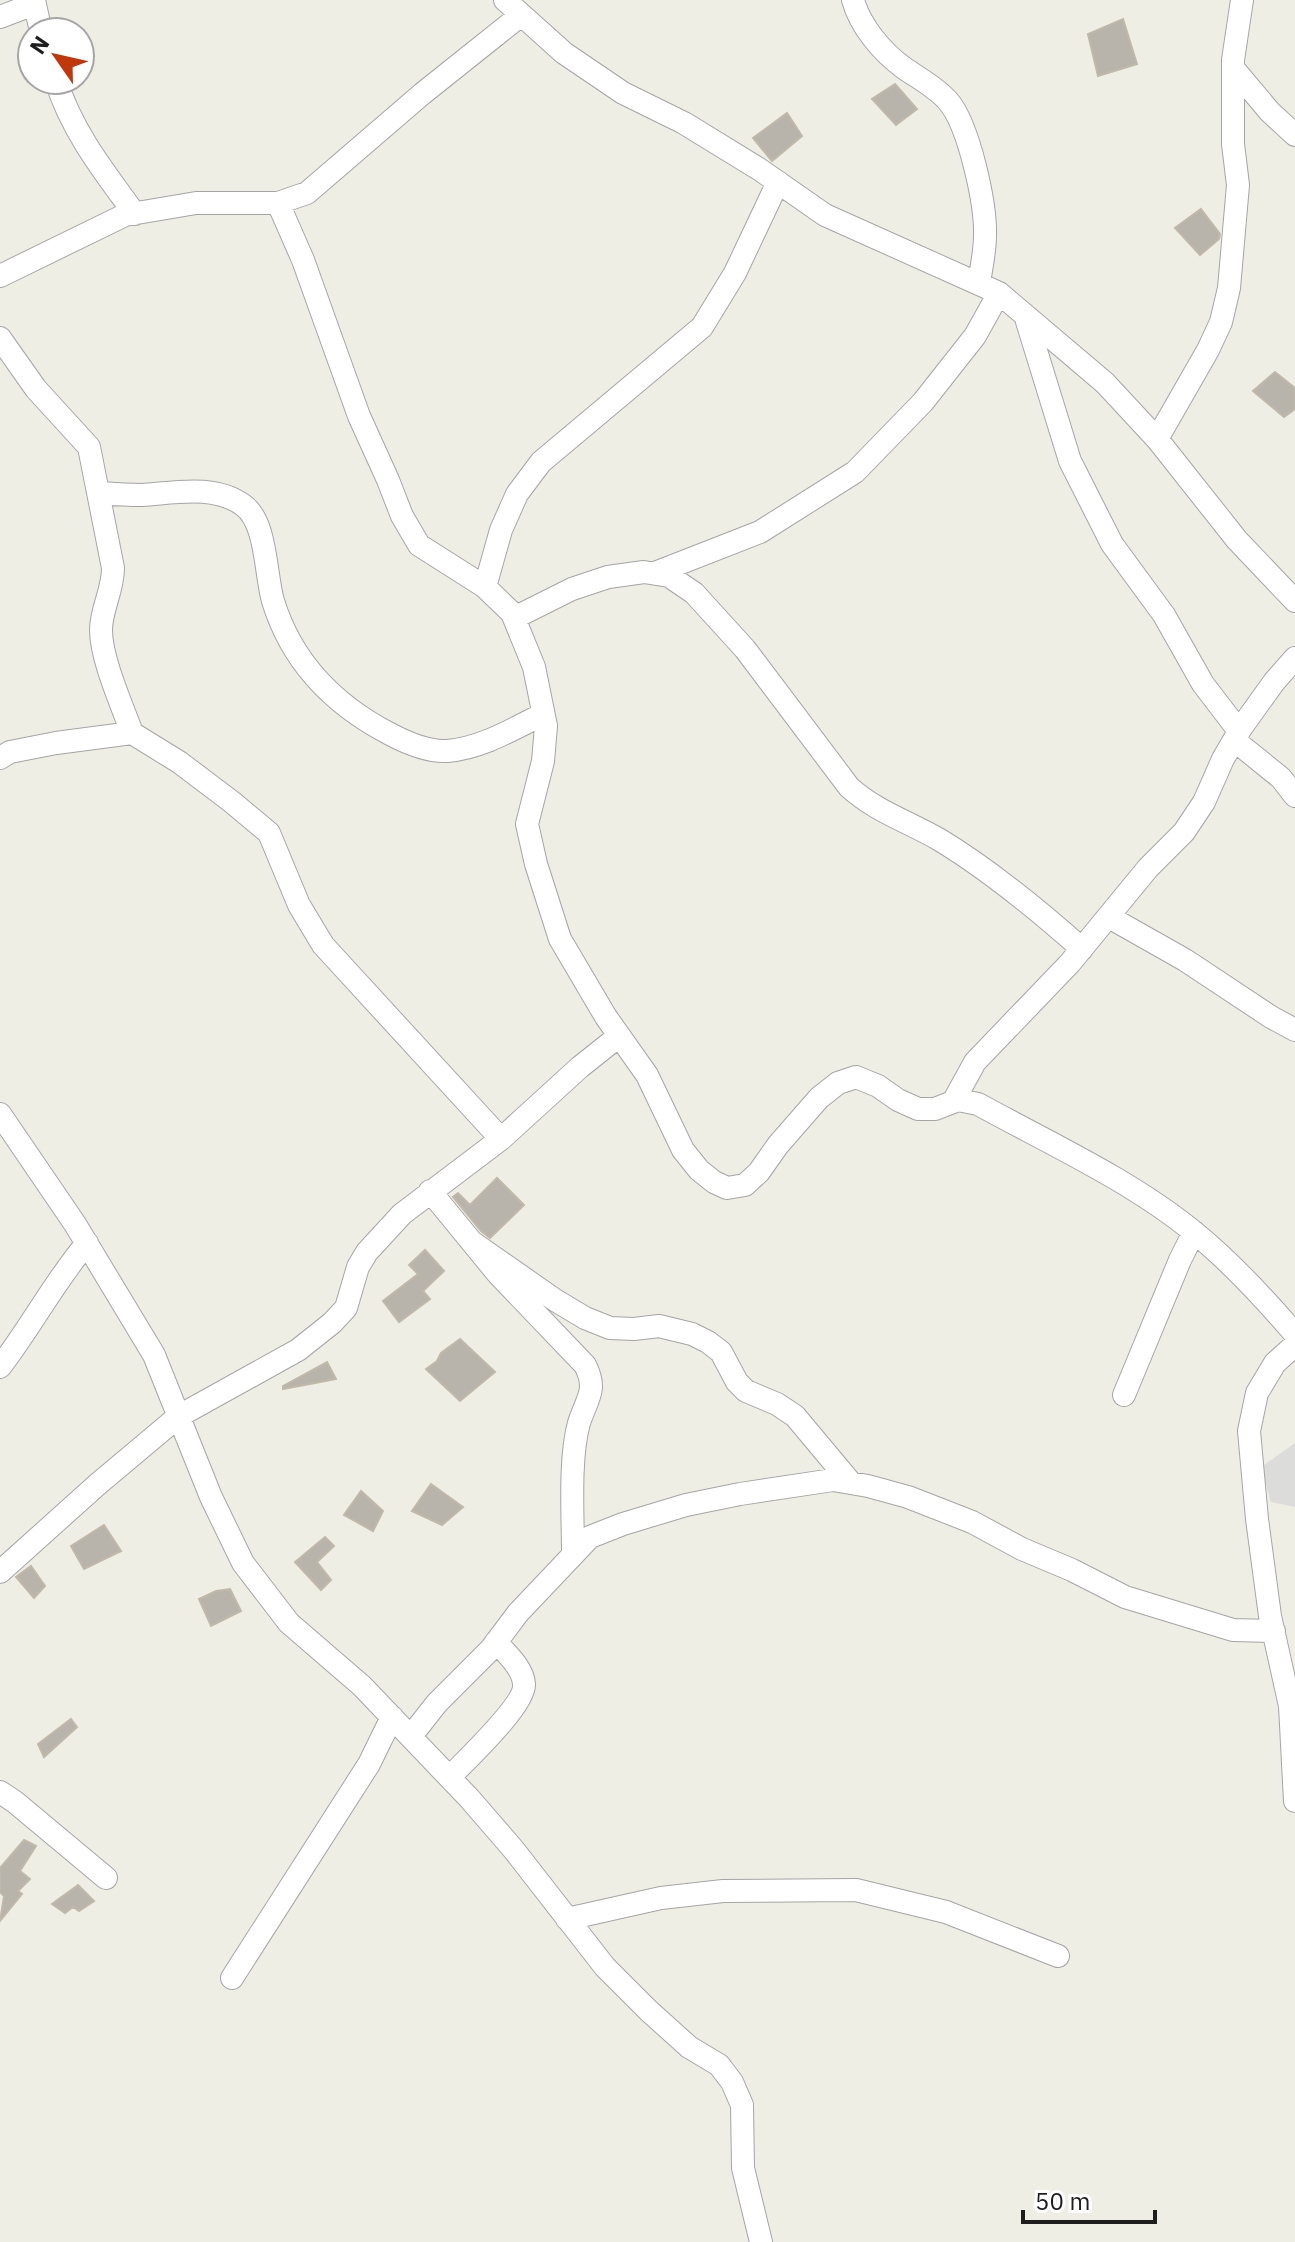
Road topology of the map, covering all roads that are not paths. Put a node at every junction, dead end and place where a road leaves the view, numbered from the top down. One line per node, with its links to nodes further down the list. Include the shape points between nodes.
1 (853, 0): 13 (street, via 874,39 949,101 961,124 978,175)
2 (1242, 0): 6 (street)
3 (34, 2): 5 (street)
4 (513, 7): 9 (street, via 564,53 623,93 684,123); 10 (street, via 307,193)
5 (0, 17)
6 (1233, 68): 8 (street); 16 (street, via 1238,185 1229,288 1208,350)
7 (61, 96): 11 (street, via 91,153)
8 (1295, 135)
9 (778, 182): 13 (street, via 825,215); 19 (street, via 735,273 702,327 541,462 517,494)
10 (278, 203): 11 (street, via 196,203); 19 (street, via 402,516 419,545)
11 (135, 214): 12 (street)
12 (0, 276)
13 (989, 289): 14 (street); 18 (street, via 975,336 923,402 855,472 760,532)
14 (1025, 315): 16 (street, via 1105,383); 25 (street, via 1070,461 1112,544 1164,615)
15 (0, 338): 17 (street, via 36,389 89,447)
16 (1157, 439): 20 (street, via 1237,540)
17 (99, 493): 23 (street, via 206,493 225,495 244,506 257,520 274,602 297,655 332,697 414,746 446,751 488,741); 24 (street, via 113,568 101,629 103,653)
18 (655, 573): 21 (street, via 608,577); 29 (street, via 694,593 745,649 865,802 987,871)
19 (485, 587): 21 (street)
20 (1295, 601)
21 (514, 618): 23 (street, via 534,667)
22 (1295, 658): 25 (street)
23 (543, 714): 31 (street, via 543,761 527,824 536,864 560,939)
24 (132, 733): 26 (street, via 56,743); 34 (street, via 179,762 269,833 299,905 323,945)
25 (1236, 736): 27 (street); 28 (street, via 1184,832)
26 (0, 758)
27 (1295, 796)
28 (1109, 917): 29 (street); 30 (street)
29 (1082, 949): 32 (street, via 975,1062)
30 (1295, 1030)
31 (619, 1036): 32 (street, via 647,1075 683,1150 699,1170 727,1188 745,1185 759,1172 819,1098 838,1083 856,1077 918,1109); 34 (street)
32 (953, 1102): 36 (street, via 978,1104 1138,1192)
33 (0, 1114): 38 (street)
34 (501, 1139): 35 (street)
35 (430, 1191): 37 (street); 43 (street, via 367,1252 346,1308 332,1323 298,1350)
36 (1194, 1232): 39 (street, via 1253,1285); 42 (street)
37 (472, 1242): 44 (street, via 585,1318 610,1328 659,1326 708,1342 721,1352 746,1391 795,1416); 45 (street, via 592,1379 573,1467)
38 (87, 1243): 41 (street); 43 (street, via 154,1355)
39 (1295, 1334)
40 (1295, 1345): 47 (street, via 1275,1363 1257,1393 1249,1431)
41 (0, 1367)
42 (1124, 1395)
43 (179, 1416): 46 (street); 49 (street, via 243,1563 289,1623)
44 (851, 1483): 45 (street, via 833,1480 686,1505 604,1530); 47 (street, via 908,1497 972,1522 1125,1597 1233,1630)
45 (573, 1554): 48 (street)
46 (0, 1572)
47 (1274, 1631): 53 (street, via 1290,1706)
48 (496, 1642): 50 (street); 51 (street, via 521,1672 523,1692)
49 (392, 1717): 50 (street); 57 (street, via 369,1764)
50 (411, 1736): 51 (street)
51 (450, 1777): 55 (street)
52 (0, 1792): 54 (street)
53 (1295, 1801)
54 (106, 1878)
55 (567, 1919): 56 (street, via 661,1898 723,1891 856,1890 946,1912); 58 (street, via 649,2011 689,2047 719,2065 732,2082 742,2105 743,2168)
56 (1058, 1956)
57 (232, 1978)
58 (761, 2242)

